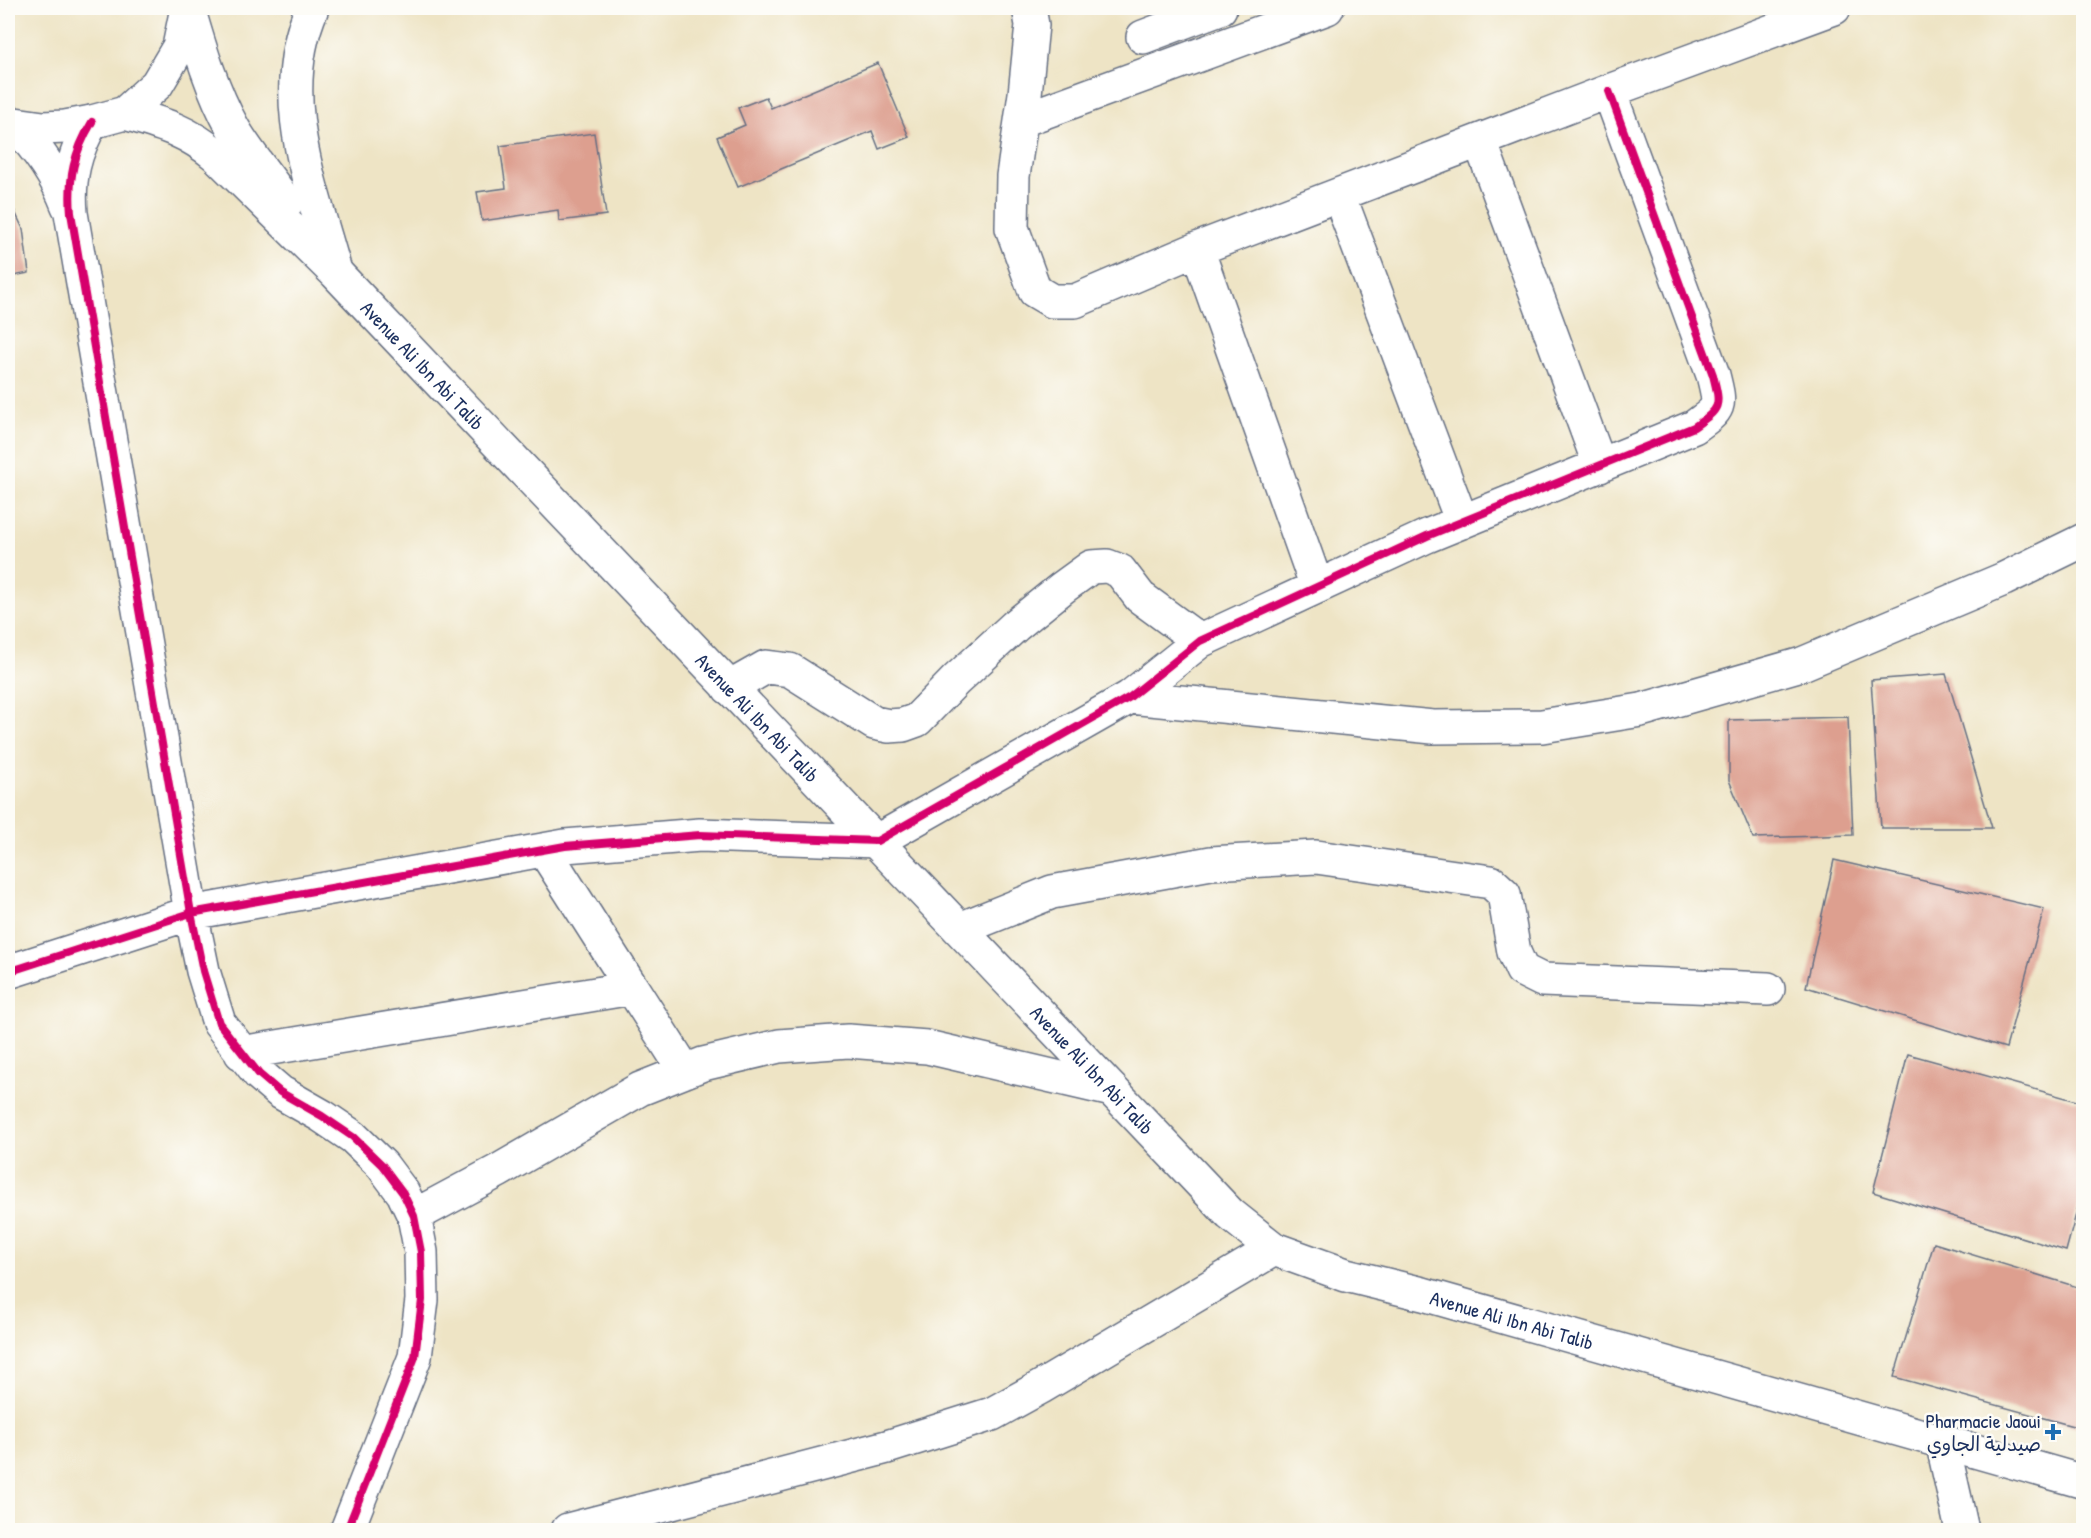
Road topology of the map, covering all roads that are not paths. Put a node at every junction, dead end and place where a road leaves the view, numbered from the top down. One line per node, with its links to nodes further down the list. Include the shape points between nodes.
1 (188, 8): 9 (street, via 179,47 157,84); 17 (street, via 206,67 234,130)
2 (312, 8): 17 (street, via 297,55 296,114 302,154)
3 (1029, 8): 10 (street, via 1032,25)
4 (1220, 8): 7 (street)
5 (1327, 8): 10 (street)
6 (1834, 8): 8 (street)
7 (1143, 37)
8 (1609, 91): 13 (street); 18 (street, via 1719,396 1715,412 1694,427)
9 (125, 113): 11 (street); 17 (street, via 172,127 199,141)
10 (1022, 120): 16 (street, via 1013,176 1012,228 1035,291 1052,301 1074,301)
11 (92, 122): 12 (street, via 44,128); 15 (street, via 75,157 69,194)
12 (11, 124): 15 (street, via 49,165)
13 (1480, 141): 14 (street); 18 (street)
14 (1338, 195): 16 (street); 19 (street)
15 (71, 213): 27 (street)
16 (1197, 249): 21 (street)
17 (336, 273): 23 (street, Avenue Ali Ibn Abi Talib)
18 (1600, 466): 19 (street)
19 (1462, 522): 21 (street)
20 (2084, 540): 24 (street, via 2004,579 1802,664 1641,710 1542,726 1433,727)
21 (1317, 587): 22 (street)
22 (1200, 641): 23 (street, via 1140,597 1120,571 1107,566 1091,567 1015,626 917,720 903,725 874,723 790,670 766,667); 24 (street)
23 (729, 688): 25 (street, Avenue Ali Ibn Abi Talib)
24 (1130, 697): 25 (street)
25 (877, 841): 26 (street, via 700,835); 28 (street, Avenue Ali Ibn Abi Talib)
26 (544, 850): 27 (street); 30 (street)
27 (191, 913): 29 (street); 32 (street, via 219,1023)
28 (960, 929): 31 (street, via 1052,892 1212,863 1316,857 1491,882 1504,894 1514,952 1522,970 1542,980); 34 (street, Avenue Ali Ibn Abi Talib)
29 (8, 972)
30 (633, 988): 32 (street); 33 (street)
31 (1768, 989)
32 (241, 1053): 35 (street, via 280,1092 353,1137 382,1165)
33 (685, 1071): 34 (street, via 779,1046 848,1041 927,1047); 35 (street, via 640,1089)
34 (1112, 1090): 36 (street, Avenue Ali Ibn Abi Talib, via 1230,1214)
35 (414, 1216): 39 (street, via 421,1252 422,1300 415,1357)
36 (1274, 1249): 37 (street, Avenue Ali Ibn Abi Talib, via 1346,1275); 40 (street, via 992,1414 887,1447)
37 (1942, 1441): 38 (street, Avenue Ali Ibn Abi Talib); 41 (street)
38 (2084, 1482)
39 (347, 1530)
40 (568, 1530)
41 (1962, 1530)

